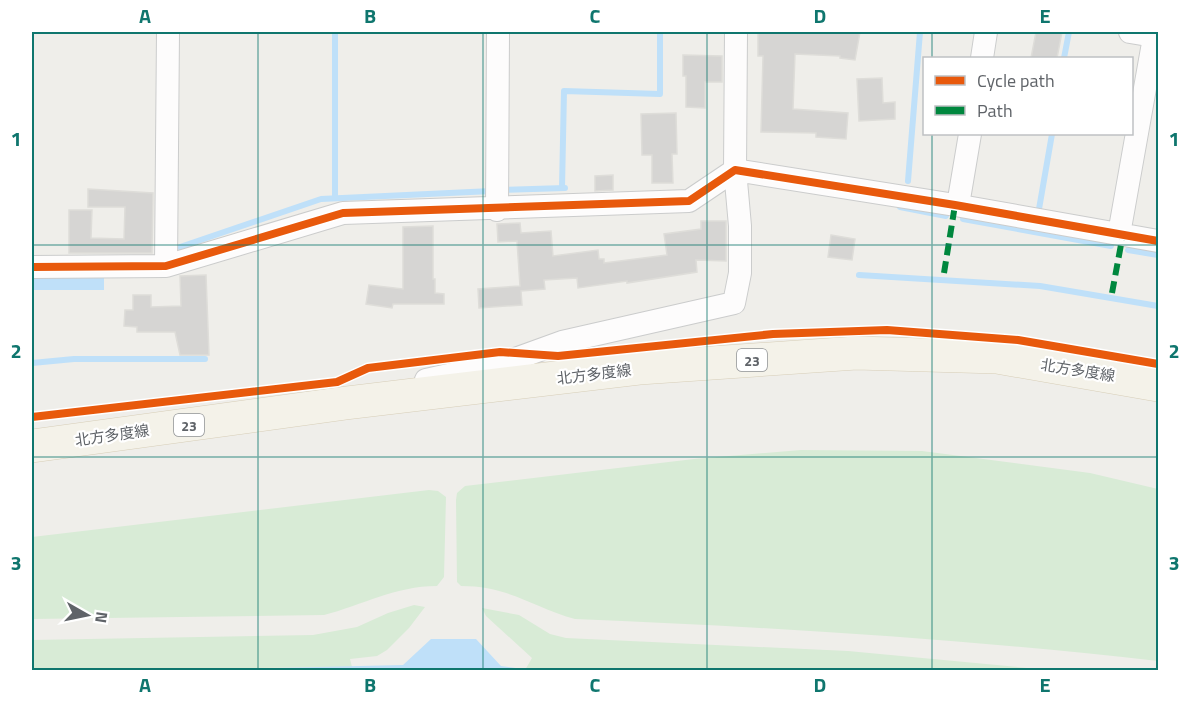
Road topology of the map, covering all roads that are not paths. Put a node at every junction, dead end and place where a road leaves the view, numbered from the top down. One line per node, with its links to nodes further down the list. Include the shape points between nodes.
1 (168, 32): 14 (street)
2 (498, 32): 10 (street)
3 (736, 32): 9 (street)
4 (986, 32): 7 (street)
5 (1130, 32): 6 (street)
6 (1154, 34): 12 (street)
7 (982, 57)
8 (970, 135): 11 (street)
9 (735, 170): 10 (street, via 688,201); 11 (street); 17 (street, via 740,273 734,303 562,342 507,362)
10 (497, 197): 14 (street, via 343,213)
11 (958, 205): 12 (street)
12 (1119, 234): 13 (street)
13 (1158, 241)
14 (166, 266): 15 (street)
15 (32, 267)
16 (1158, 385): 17 (main road, 北方多度線 / 23, via 997,357 856,353 639,368)
17 (346, 403): 18 (main road, 北方多度線 / 23)
18 (32, 446)

